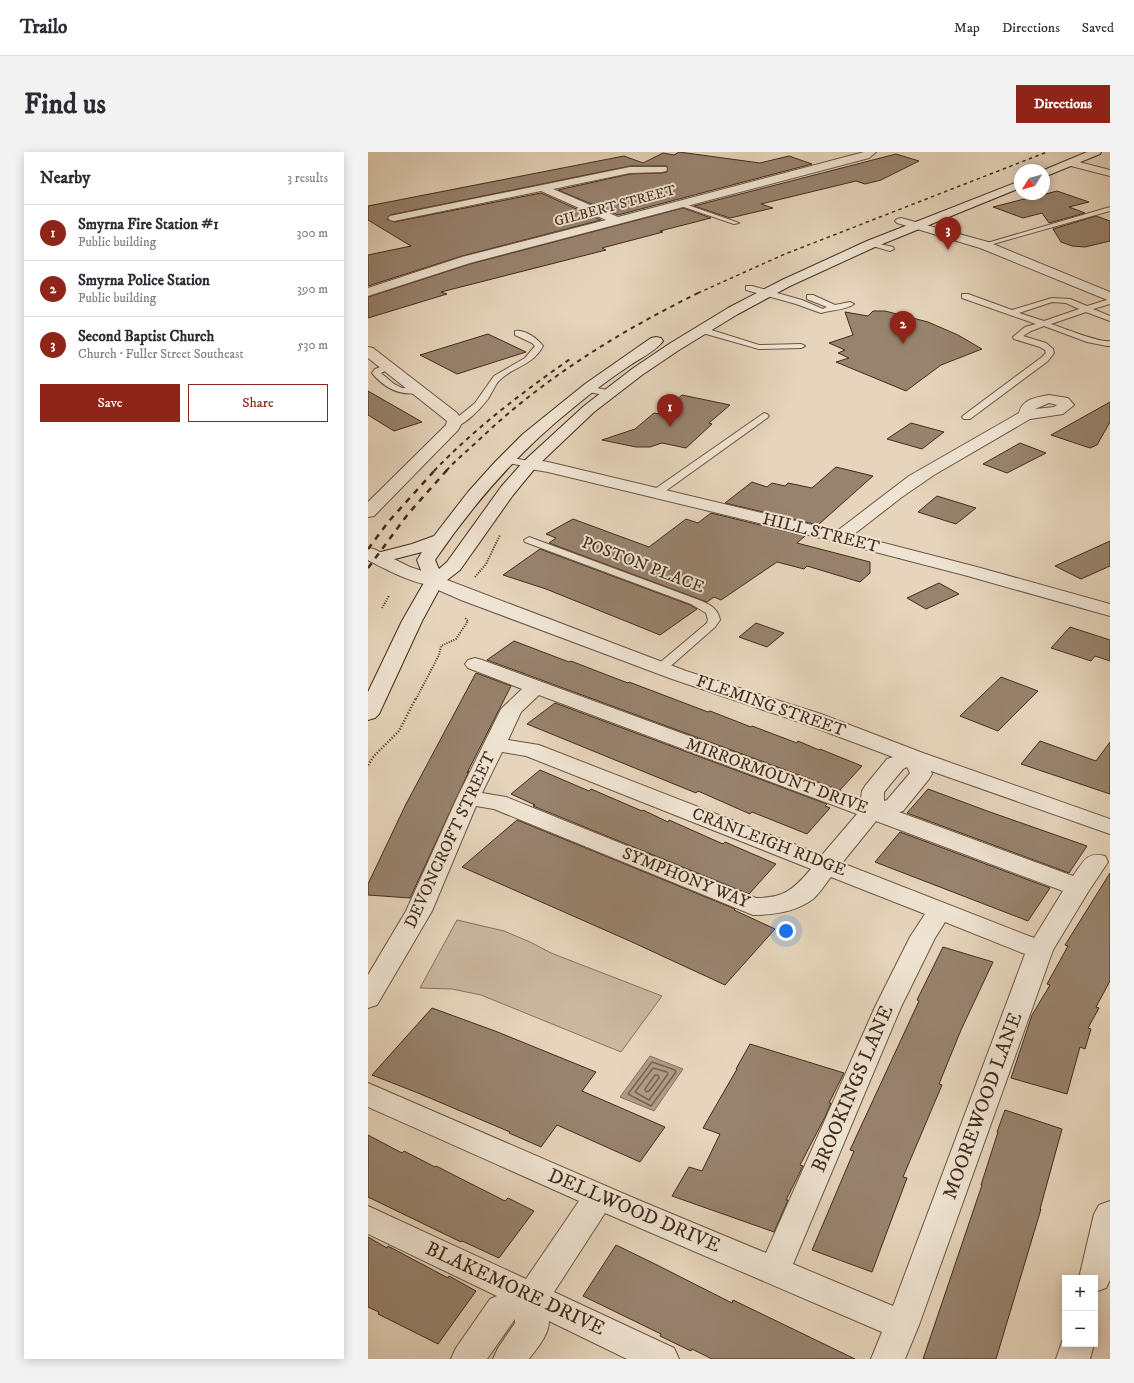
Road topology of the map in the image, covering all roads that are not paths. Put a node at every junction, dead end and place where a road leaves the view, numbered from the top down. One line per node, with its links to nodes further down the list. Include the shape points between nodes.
1 (871, 152): 12 (street, GILBERT STREET, via 865,156)
2 (1074, 152): 5 (street)
3 (1096, 152): 4 (street)
4 (1071, 163): 6 (street); 8 (street)
5 (1050, 165)
6 (1050, 168)
7 (662, 169): 11 (street, via 630,170)
8 (1110, 173)
9 (1014, 176): 16 (street)
10 (1014, 186): 18 (street)
11 (542, 188): 14 (street); 15 (street)
12 (680, 204): 15 (street, GILBERT STREET); 17 (lane)
13 (1110, 209): 20 (lane)
14 (394, 218)
15 (617, 221): 24 (street, GILBERT STREET, via 466,260)
16 (900, 221): 18 (street); 22 (street)
17 (736, 223)
18 (917, 225): 19 (street); 20 (street)
19 (871, 244): 21 (lane); 23 (street)
20 (984, 245): 27 (street)
21 (890, 249)
22 (748, 288): 23 (lane); 25 (street)
23 (772, 291): 30 (lane, via 808,297); 30 (lane, via 818,312); 35 (street)
24 (368, 292)
25 (735, 296)
26 (965, 296): 32 (lane)
27 (1110, 296)
28 (1110, 301): 31 (lane)
29 (850, 304): 30 (lane)
30 (834, 307)
31 (1085, 309): 32 (lane, via 1067,301 1052,300); 33 (lane); 34 (lane)
32 (1013, 312): 34 (lane)
33 (1110, 319)
34 (1044, 323): 38 (lane, via 1090,340); 45 (lane, via 1028,329 1017,337 1043,345 1050,353)
35 (702, 330): 39 (lane, via 759,346); 42 (street)
36 (518, 333): 46 (lane, via 540,346 536,353 500,375 490,384 481,402)
37 (664, 336): 41 (street)
38 (1110, 343)
39 (801, 346)
40 (368, 351): 46 (street, via 455,418)
41 (587, 389): 42 (lane); 47 (street, via 542,424)
42 (609, 393): 48 (street)
43 (1026, 415): 51 (street, via 914,481)
44 (764, 416): 49 (lane)
45 (967, 417)
46 (455, 424): 50 (street)
47 (505, 460): 48 (lane); 52 (street)
48 (530, 464): 49 (street, HILL STREET); 55 (street, via 507,490 454,566)
49 (656, 493): 51 (street, HILL STREET)
50 (368, 512)
51 (840, 537): 56 (street, HILL STREET)
52 (438, 540): 54 (street, via 418,548); 55 (street, via 426,560)
53 (529, 540): 58 (lane, POSTON PLACE, via 711,610 714,620 710,625)
54 (374, 556): 55 (street, FLEMING STREET, via 404,571)
55 (434, 581): 58 (street, FLEMING STREET); 60 (street)
56 (1106, 606)
57 (475, 664): 59 (street, MIRRORMOUNT DRIVE)
58 (661, 668): 62 (street, FLEMING STREET, via 813,719)
59 (536, 688): 61 (street, DEVONCROFT STREET, via 512,709); 64 (street, MIRRORMOUNT DRIVE)
60 (368, 714)
61 (495, 744): 63 (street, DEVONCROFT STREET); 67 (street, CRANLEIGH RIDGE, via 531,750)
62 (916, 758): 64 (street, via 921,774 895,806); 65 (street, FLEMING STREET)
63 (468, 798): 67 (street, SYMPHONY WAY, via 498,802 753,906 767,907 793,901 805,892); 71 (street, DEVONCROFT STREET, via 419,911)
64 (872, 811): 67 (street, SYMPHONY WAY); 68 (street, MIRRORMOUNT DRIVE)
65 (1110, 827)
66 (1096, 862): 68 (street, MOOREWOOD LANE)
67 (827, 865): 69 (street, CRANLEIGH RIDGE)
68 (1078, 887): 70 (street, MOOREWOOD LANE)
69 (940, 910): 70 (street, CRANLEIGH RIDGE); 76 (street, BROOKINGS LANE, via 923,937 888,1007)
70 (1040, 950): 79 (street, MOOREWOOD LANE)
71 (368, 998)
72 (368, 1094): 73 (street, DELLWOOD DRIVE)
73 (599, 1197): 76 (street, DELLWOOD DRIVE); 78 (street)
74 (1110, 1214): 77 (street)
75 (368, 1219): 78 (street, BLAKEMORE DRIVE)
76 (774, 1271): 79 (street, DELLWOOD DRIVE)
77 (1096, 1275)
78 (532, 1297): 81 (street, via 502,1309); 82 (street, via 532,1326); 83 (street, BLAKEMORE DRIVE)
79 (902, 1325): 84 (street, MOOREWOOD LANE)
80 (1076, 1347): 85 (street)
81 (468, 1359)
82 (510, 1359)
83 (662, 1359)
84 (888, 1359)
85 (1073, 1359)

